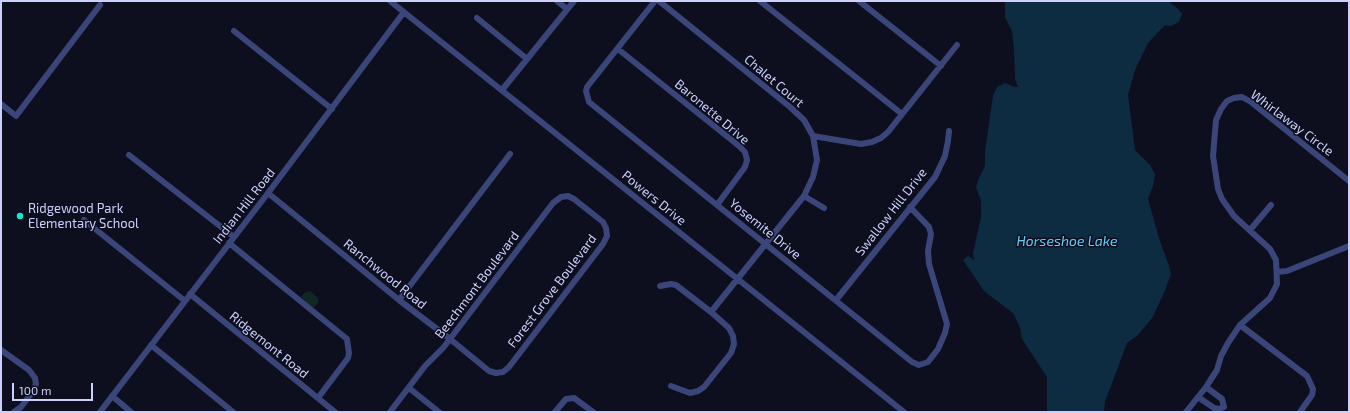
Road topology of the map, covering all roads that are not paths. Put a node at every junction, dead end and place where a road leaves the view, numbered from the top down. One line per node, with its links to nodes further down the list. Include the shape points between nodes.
1 (390, 1): 10 (street, Powers Drive)
2 (557, 1): 9 (street)
3 (574, 1): 9 (street)
4 (655, 1): 14 (street)
5 (659, 1): 22 (street, Chalet Court, via 790,107 804,120)
6 (760, 1): 20 (street)
7 (859, 1): 16 (street)
8 (100, 5): 18 (street, via 16,116)
9 (567, 9): 15 (street)
10 (404, 12): 17 (street, Powers Drive); 19 (street, Indian Hill Road)
11 (477, 18): 15 (street)
12 (234, 31): 19 (street)
13 (957, 45): 16 (street)
14 (618, 49): 28 (street, Baronette Drive, via 745,152 745,167); 28 (street, Yosemite Drive, via 587,86 590,102)
15 (527, 59): 17 (street)
16 (941, 66): 20 (street)
17 (502, 90): 40 (street, Powers Drive)
18 (1, 104)
19 (332, 109): 26 (street, Indian Hill Road)
20 (902, 114): 22 (street, via 888,132 872,142 861,144)
21 (949, 131): 30 (street, Swallow Hill Drive, via 945,156 935,177)
22 (813, 136): 27 (street, Chalet Court, via 817,160 813,177)
23 (510, 154): 43 (street)
24 (129, 155): 35 (street)
25 (1349, 180): 34 (street, Whirlaway Circle, via 1251,102 1242,97 1230,100 1221,109 1216,120 1213,156 1218,189 1234,216)
26 (268, 193): 35 (street, Indian Hill Road); 43 (street, Ranchwood Road)
27 (804, 196): 31 (street); 37 (street, Chalet Court)
28 (717, 204): 37 (street, Yosemite Drive)
29 (1271, 205): 34 (street)
30 (910, 207): 44 (street, Swallow Hill Drive); 44 (street, Yosemite Drive, via 929,227 929,264 947,324 938,349 928,362 912,362)
31 (824, 208)
32 (589, 211): 48 (street, Beechmont Boulevard, via 568,196 561,197 553,203); 51 (street, Forest Grove Boulevard, via 603,222 606,228 604,244 509,367 496,374)
33 (84, 220): 45 (street)
34 (1250, 230): 39 (street, Whirlaway Circle, via 1270,249 1276,260)
35 (234, 237): 36 (street, Indian Hill Road)
36 (229, 243): 42 (street, Indian Hill Road); 57 (street, via 347,339 348,358)
37 (766, 244): 40 (street, Chalet Court); 44 (street, Yosemite Drive)
38 (1349, 246): 39 (street, via 1287,271)
39 (1277, 272): 47 (street, via 1277,284 1270,298)
40 (737, 279): 46 (street, Chalet Court); 67 (street, Powers Drive)
41 (660, 286): 46 (street, via 676,286)
42 (190, 294): 45 (street, Indian Hill Road); 57 (street, Ridgemont Road)
43 (399, 300): 48 (street, Ranchwood Road)
44 (836, 300)
45 (185, 301): 49 (street, Indian Hill Road)
46 (711, 312): 52 (street, via 729,328 733,336 731,353 709,382 698,391 690,392)
47 (1240, 325): 53 (street); 69 (street, via 1307,376 1313,389 1312,395)
48 (450, 339): 51 (street, Ranchwood Road); 54 (street, Beechmont Boulevard)
49 (151, 345): 55 (street, Indian Hill Road); 61 (street)
50 (1, 350): 58 (street, via 29,370 36,381 30,396)
51 (489, 371)
52 (671, 386)
53 (1206, 387): 56 (street); 56 (street, via 1222,399 1224,407 1214,408)
54 (409, 388): 63 (street, Beechmont Boulevard); 64 (street)
55 (112, 396): 59 (street, Indian Hill Road); 60 (street)
56 (1198, 397): 68 (street)
57 (318, 398): 62 (street, Ridgemont Road)
58 (14, 412)
59 (100, 412)
60 (132, 412)
61 (233, 412)
62 (334, 412)
63 (390, 412)
64 (439, 412)
65 (555, 412): 66 (street, via 566,399 574,398)
66 (593, 412)
67 (904, 412)
68 (1186, 412)
69 (1300, 412)

